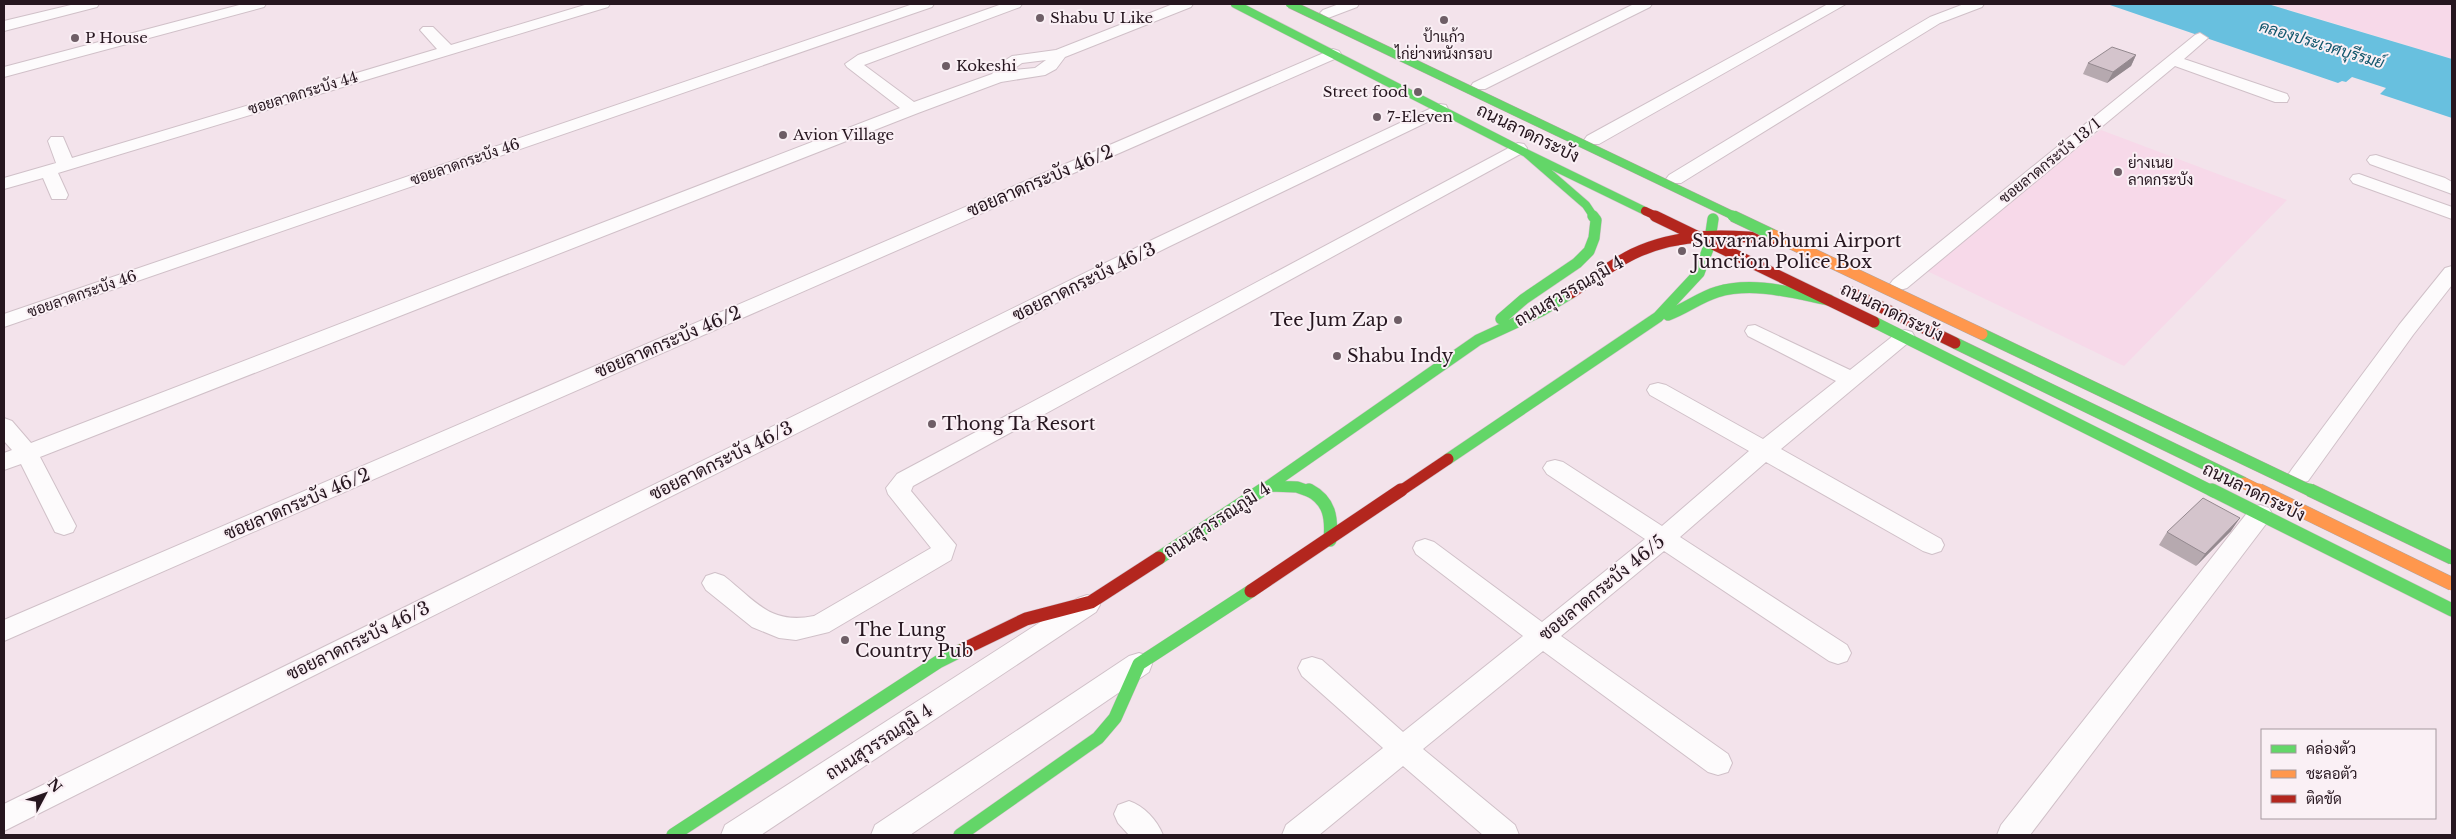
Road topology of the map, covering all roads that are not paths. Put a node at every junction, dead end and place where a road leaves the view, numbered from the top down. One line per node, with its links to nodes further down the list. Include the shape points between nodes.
1 (92, 4): 16 (street)
2 (259, 4): 22 (street)
3 (603, 4): 19 (street, ซอยลาดกระบัง 44)
4 (927, 4): 50 (street, ซอยลาดกระบัง 46)
5 (1015, 4): 25 (street, via 853,64)
6 (1186, 4): 25 (street, via 1058,54 1050,66 1039,72 998,77)
7 (1235, 4): 20 (main road, ถนนลาดกระบัง)
8 (1256, 4): 20 (main road)
9 (1290, 4): 70 (main road, bridge)
10 (1308, 4): 15 (main road, ถนนลาดกระบัง)
11 (1352, 4): 15 (street)
12 (1645, 4): 23 (street)
13 (1839, 4): 27 (street)
14 (1977, 4): 33 (street, via 1935,20)
15 (1328, 13): 23 (main road, ถนนลาดกระบัง)
16 (4, 26)
17 (428, 30): 19 (street)
18 (2200, 38): 21 (street, ซอยลาดกระบัง 13/1)
19 (447, 50): 30 (street, ซอยลาดกระบัง 44)
20 (1342, 52): 26 (main road, ถนนลาดกระบัง); 75 (street, ซอยลาดกระบัง 46/2)
21 (2173, 60): 24 (street); 46 (street, ซอยลาดกระบัง 13/1)
22 (4, 72)
23 (1479, 86): 27 (main road, ถนนลาดกระบัง)
24 (2281, 98)
25 (912, 109): 58 (street)
26 (1440, 109): 29 (main road, ถนนลาดกระบัง); 83 (street, ซอยลาดกระบัง 46/3, via 1152,248)
27 (1593, 140): 33 (main road, ถนนลาดกระบัง)
28 (56, 141): 30 (street)
29 (1522, 150): 41 (main road, ถนนลาดกระบัง); 53 (main road, via 1586,205 1596,220 1594,238 1589,251 1577,262 1524,299); 71 (street, via 905,480 898,488 900,494 944,545 942,553 820,625 796,630 780,628 762,620)
30 (66, 165): 31 (street, ซอยลาดกระบัง 44)
31 (48, 170): 35 (street, ซอยลาดกระบัง 44); 38 (street)
32 (2452, 174): 36 (street, via 2377,154)
33 (1676, 179): 37 (main road, ถนนลาดกระบัง)
34 (2359, 179): 39 (street)
35 (4, 184)
36 (2452, 189)
37 (1699, 190): 42 (main road, via 1713,216); 44 (main road, ถนนลาดกระบัง)
38 (59, 195)
39 (2451, 209)
40 (1701, 220): 43 (main road)
41 (1696, 235): 42 (main road, ถนนลาดกระบัง); 53 (main road, ถนนสุวรรณภูมิ 4, via 1639,251 1541,311)
42 (1710, 238): 44 (main road, via 1740,234 1774,239); 48 (main road, ถนนลาดกระบัง); 49 (main road, via 1697,278 1665,303)
43 (1763, 250)
44 (1867, 268): 46 (main road, ถนนลาดกระบัง)
45 (2452, 272): 61 (street)
46 (1900, 284): 61 (main road, ถนนลาดกระบัง)
47 (1835, 285): 72 (main road, bridge)
48 (1829, 300): 49 (main road, via 1780,290 1731,289 1715,293 1683,311); 52 (main road, ถนนลาดกระบัง)
49 (1658, 317): 66 (main road)
50 (4, 321)
51 (1755, 331): 54 (street)
52 (1905, 337): 54 (street, ซอยลาดกระบัง 46/5); 63 (main road, ถนนลาดกระบัง)
53 (1478, 340): 62 (main road, ถนนสุวรรณภูมิ 4)
54 (1852, 380): 57 (street, ซอยลาดกระบัง 46/5)
55 (1658, 390): 57 (street)
56 (4, 426): 58 (street)
57 (1765, 450): 65 (street, ซอยลาดกระบัง 46/5); 67 (street)
58 (27, 453): 59 (street); 64 (street)
59 (4, 462)
60 (1555, 468): 65 (street)
61 (2300, 475): 68 (main road, ถนนลาดกระบัง)
62 (1268, 486): 66 (main road, via 1288,485 1306,489 1322,499 1332,512); 73 (main road, ถนนสุวรรณภูมิ 4)
63 (2260, 514): 74 (main road, ถนนลาดกระบัง); 91 (street)
64 (64, 526)
65 (1662, 539): 76 (street, ซอยลาดกระบัง 46/5); 77 (street)
66 (1330, 540): 78 (main road)
67 (1932, 546)
68 (2452, 546)
69 (1425, 548): 76 (street)
70 (2452, 558)
71 (715, 583)
72 (2452, 584)
73 (1091, 602): 84 (main road, via 1026,619 938,662); 85 (street, ถนนสุวรรณภูมิ 4)
74 (2452, 610)
75 (4, 631)
76 (1542, 637): 80 (street, ซอยลาดกระบัง 46/5); 81 (street)
77 (1838, 653)
78 (1139, 664): 86 (street); 87 (main road, via 1115,718 1098,738)
79 (1312, 668): 80 (street)
80 (1403, 749): 89 (street, ซอยลาดกระบัง 46/5); 90 (street)
81 (1718, 763)
82 (1128, 814): 88 (street)
83 (4, 818)
84 (673, 835)
85 (736, 835)
86 (886, 835)
87 (960, 835)
88 (1148, 835)
89 (1298, 835)
90 (1504, 835)
91 (2012, 835)

